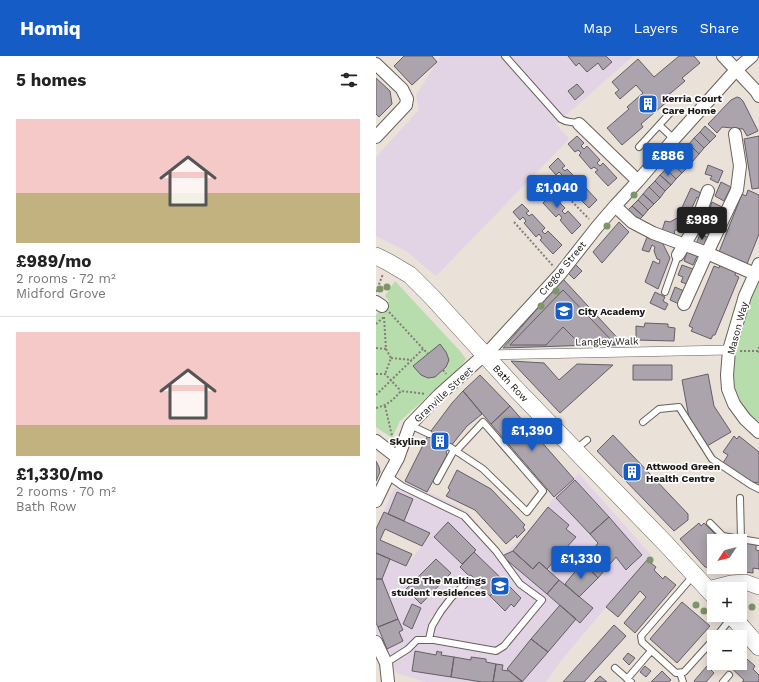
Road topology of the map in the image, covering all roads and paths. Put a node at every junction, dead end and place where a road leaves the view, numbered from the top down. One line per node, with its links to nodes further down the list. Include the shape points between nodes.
1 (506, 56): 8 (lane, via 562,119)
2 (723, 56): 5 (street)
3 (752, 56): 5 (street, Cregoe Street)
4 (376, 64): 11 (street, via 402,89 407,99 406,105)
5 (736, 70): 6 (street); 12 (street, Cregoe Street)
6 (759, 96)
7 (671, 112): 9 (lane)
8 (579, 124): 14 (street)
9 (659, 125): 12 (lane); 13 (lane)
10 (736, 134): 21 (street, via 740,166 738,190)
11 (376, 137)
12 (674, 139): 14 (street, Cregoe Street)
13 (639, 147)
14 (638, 181): 17 (street, Cregoe Street)
15 (555, 184): 19 (path)
16 (708, 191): 20 (street, via 695,227)
17 (615, 206): 19 (street, Cregoe Street); 20 (street, via 632,222)
18 (514, 222): 25 (path)
19 (597, 227): 25 (street, Cregoe Street)
20 (684, 244): 21 (street); 22 (street)
21 (708, 253): 24 (street); 28 (street)
22 (678, 255): 27 (lane)
23 (382, 259): 26 (path); 37 (main road, Bath Row, via 410,275)
24 (757, 269): 34 (street, Mason Way, via 745,296)
25 (560, 274): 37 (street, Cregoe Street)
26 (376, 292)
27 (665, 292)
28 (684, 304)
29 (381, 308): 32 (path); 33 (path)
30 (759, 347): 35 (path)
31 (376, 348): 32 (path)
32 (386, 349): 39 (path)
33 (423, 349): 36 (path); 40 (path)
34 (729, 350): 35 (path); 37 (street, Langley Walk); 51 (street, Mason Way, via 728,390 745,419)
35 (758, 351): 38 (path)
36 (428, 354)
37 (485, 355): 46 (street, Granville Street); 66 (main road, Bath Row, via 581,445)
38 (759, 355)
39 (391, 358): 40 (path); 42 (path)
40 (412, 360): 43 (path)
41 (376, 374): 42 (path)
42 (386, 374): 43 (path)
43 (391, 380): 44 (path); 45 (path)
44 (401, 391): 46 (path); 47 (path)
45 (376, 395)
46 (439, 395): 50 (street, Granville Street)
47 (385, 406): 48 (path); 55 (path)
48 (376, 408)
49 (643, 422): 58 (lane, via 659,409 679,407 712,459)
50 (410, 425): 52 (lane); 55 (street, Granville Street)
51 (759, 432)
52 (429, 434)
53 (376, 441): 55 (street)
54 (453, 450): 54 (lane, via 483,469 527,512 544,491 483,422); 57 (lane)
55 (398, 458): 56 (street, Granville Street)
56 (388, 476): 60 (street, Granville Street); 72 (lane, via 402,486 464,516 496,551 520,584 542,600 504,646 496,651)
57 (437, 481)
58 (759, 488)
59 (740, 498): 63 (lane)
60 (376, 501)
61 (710, 523): 62 (lane)
62 (721, 534)
63 (741, 534)
64 (747, 540): 65 (lane)
65 (759, 542)
66 (694, 575): 70 (main road, Bath Row); 76 (lane, via 641,636 642,642)
67 (470, 578): 72 (lane, via 441,611 432,626)
68 (747, 583): 69 (street)
69 (759, 587)
70 (707, 589)
71 (736, 622): 75 (main road)
72 (429, 639): 77 (lane, via 417,640)
73 (376, 642): 77 (street)
74 (707, 647): 79 (lane, via 684,672)
75 (759, 647)
76 (651, 651): 79 (lane, via 676,673); 81 (lane)
77 (386, 663): 82 (street)
78 (615, 668): 81 (lane)
79 (680, 673): 83 (lane)
80 (729, 675): 84 (lane)
81 (629, 680)
82 (388, 682)
83 (683, 682)
84 (723, 682)

